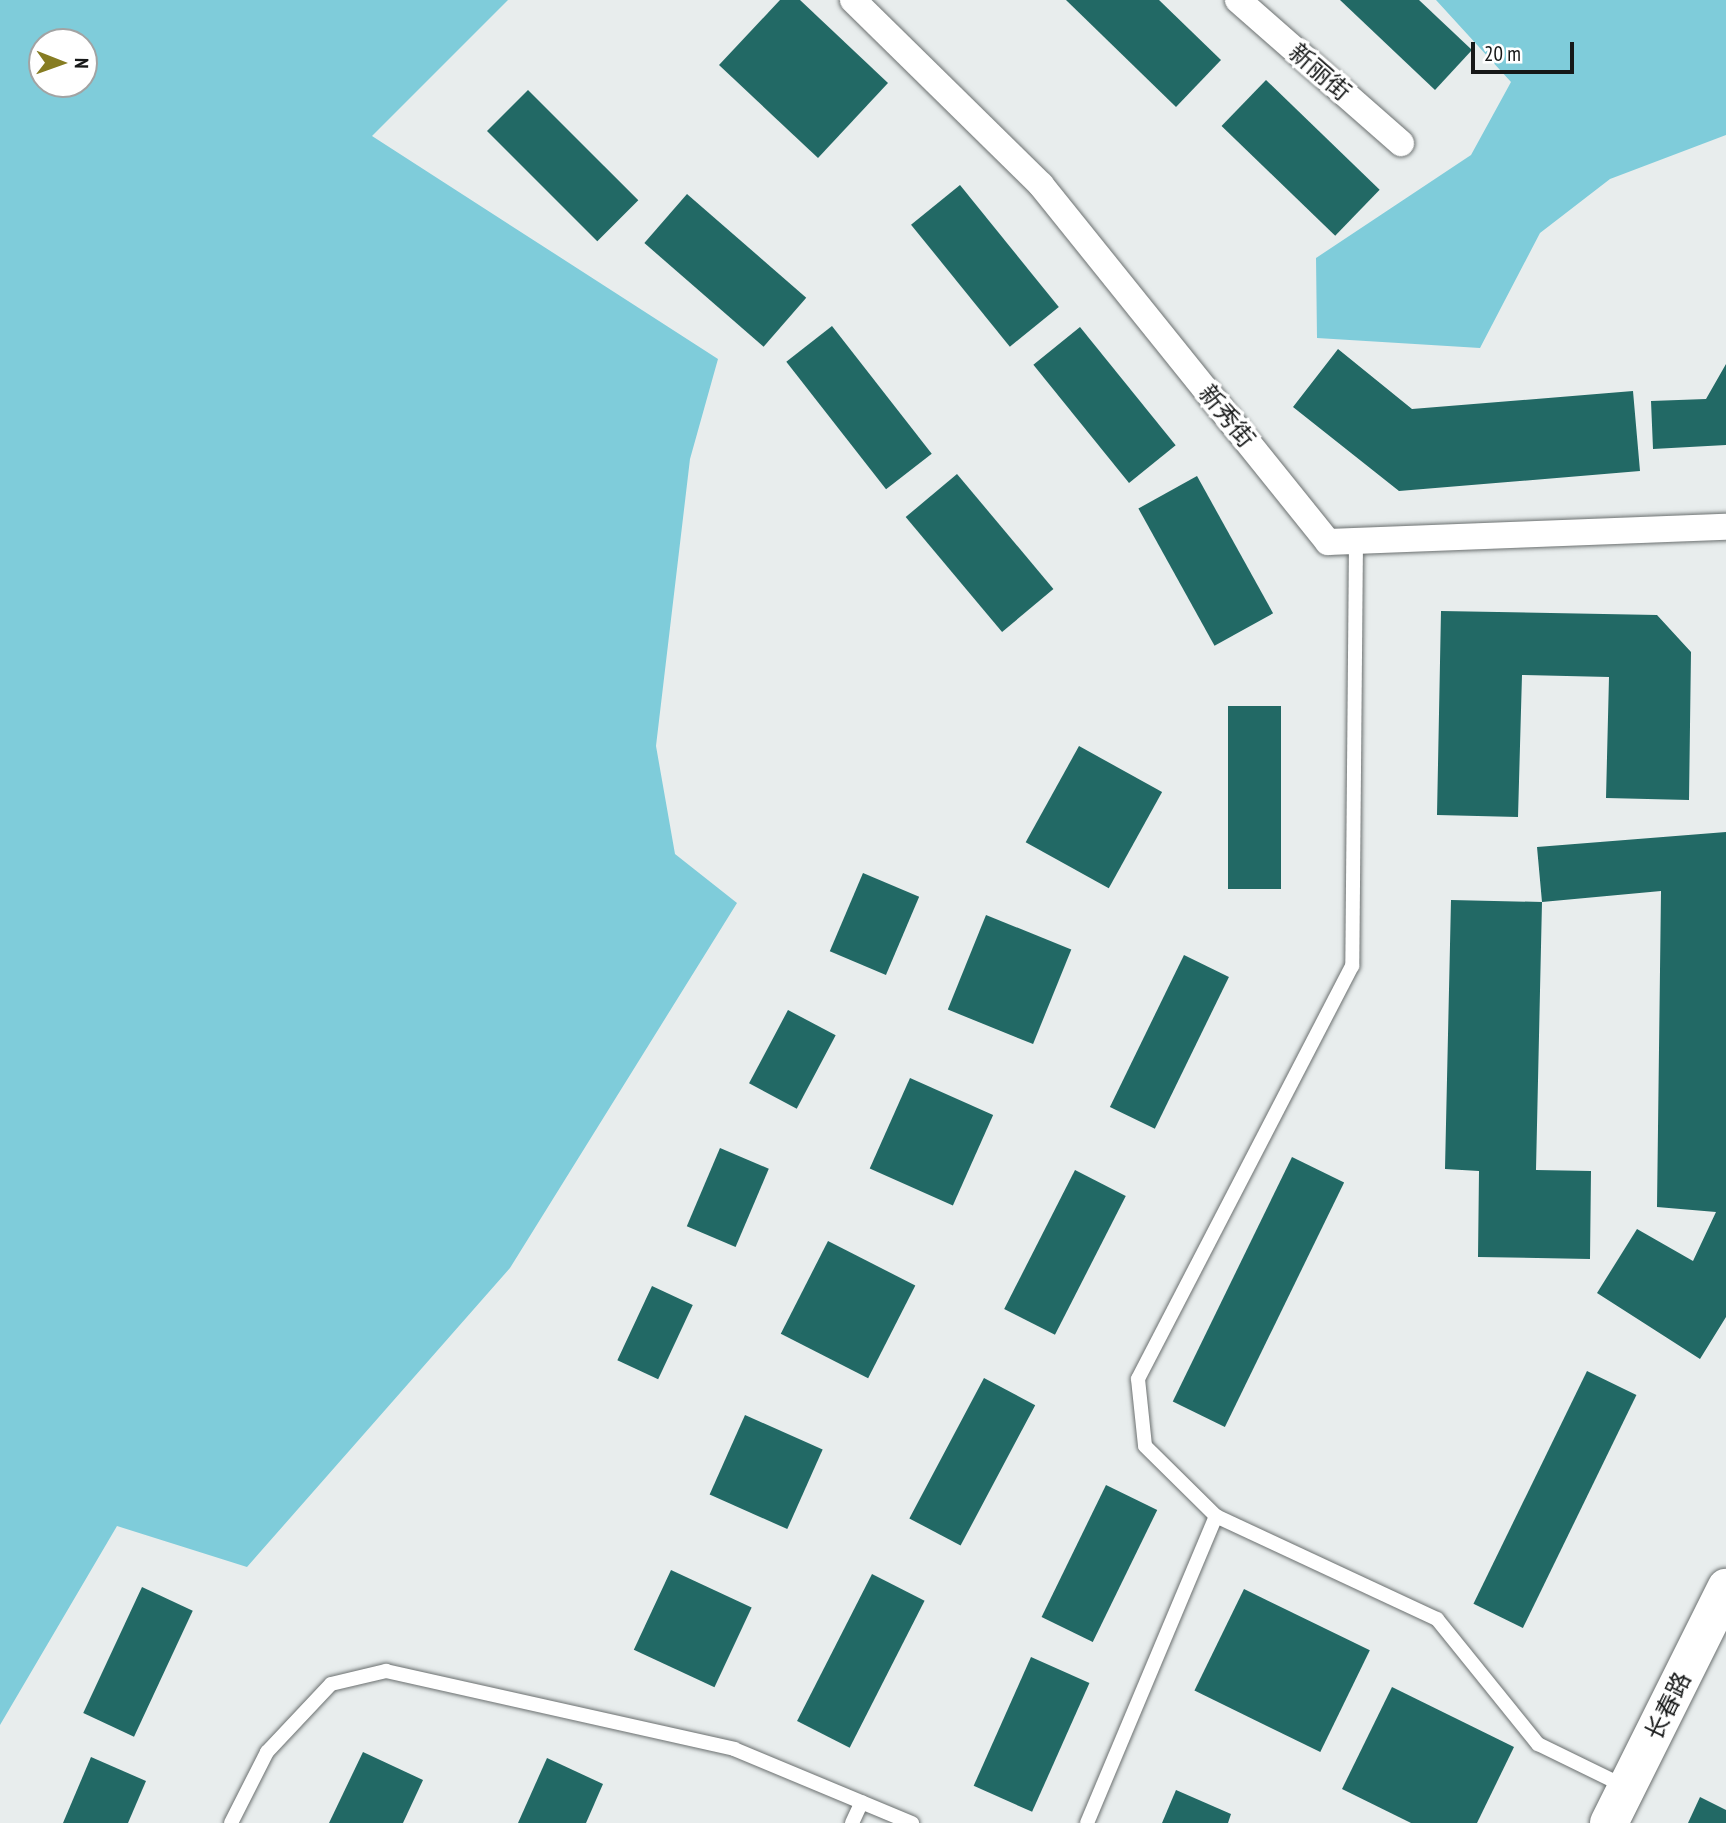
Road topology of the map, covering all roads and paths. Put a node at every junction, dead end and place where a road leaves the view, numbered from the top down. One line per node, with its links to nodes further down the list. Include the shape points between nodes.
1 (853, 0): 5 (street, 新秀街, via 1041,185 1328,542)
2 (1238, 0): 3 (street, 新丽街)
3 (1401, 144)
4 (1726, 527): 5 (street, 新秀街)
5 (1356, 541): 6 (lane, via 1352,967 1138,1379 1145,1446)
6 (1216, 1516): 8 (lane, via 1437,1619 1538,1744); 13 (lane)
7 (1726, 1588): 8 (main road, 长春路)
8 (1628, 1788): 14 (main road, 长春路)
9 (862, 1802): 10 (lane, via 734,1749 386,1671 331,1684 267,1752); 11 (lane); 12 (lane)
10 (231, 1823)
11 (852, 1823)
12 (912, 1823)
13 (1087, 1823)
14 (1609, 1823)

